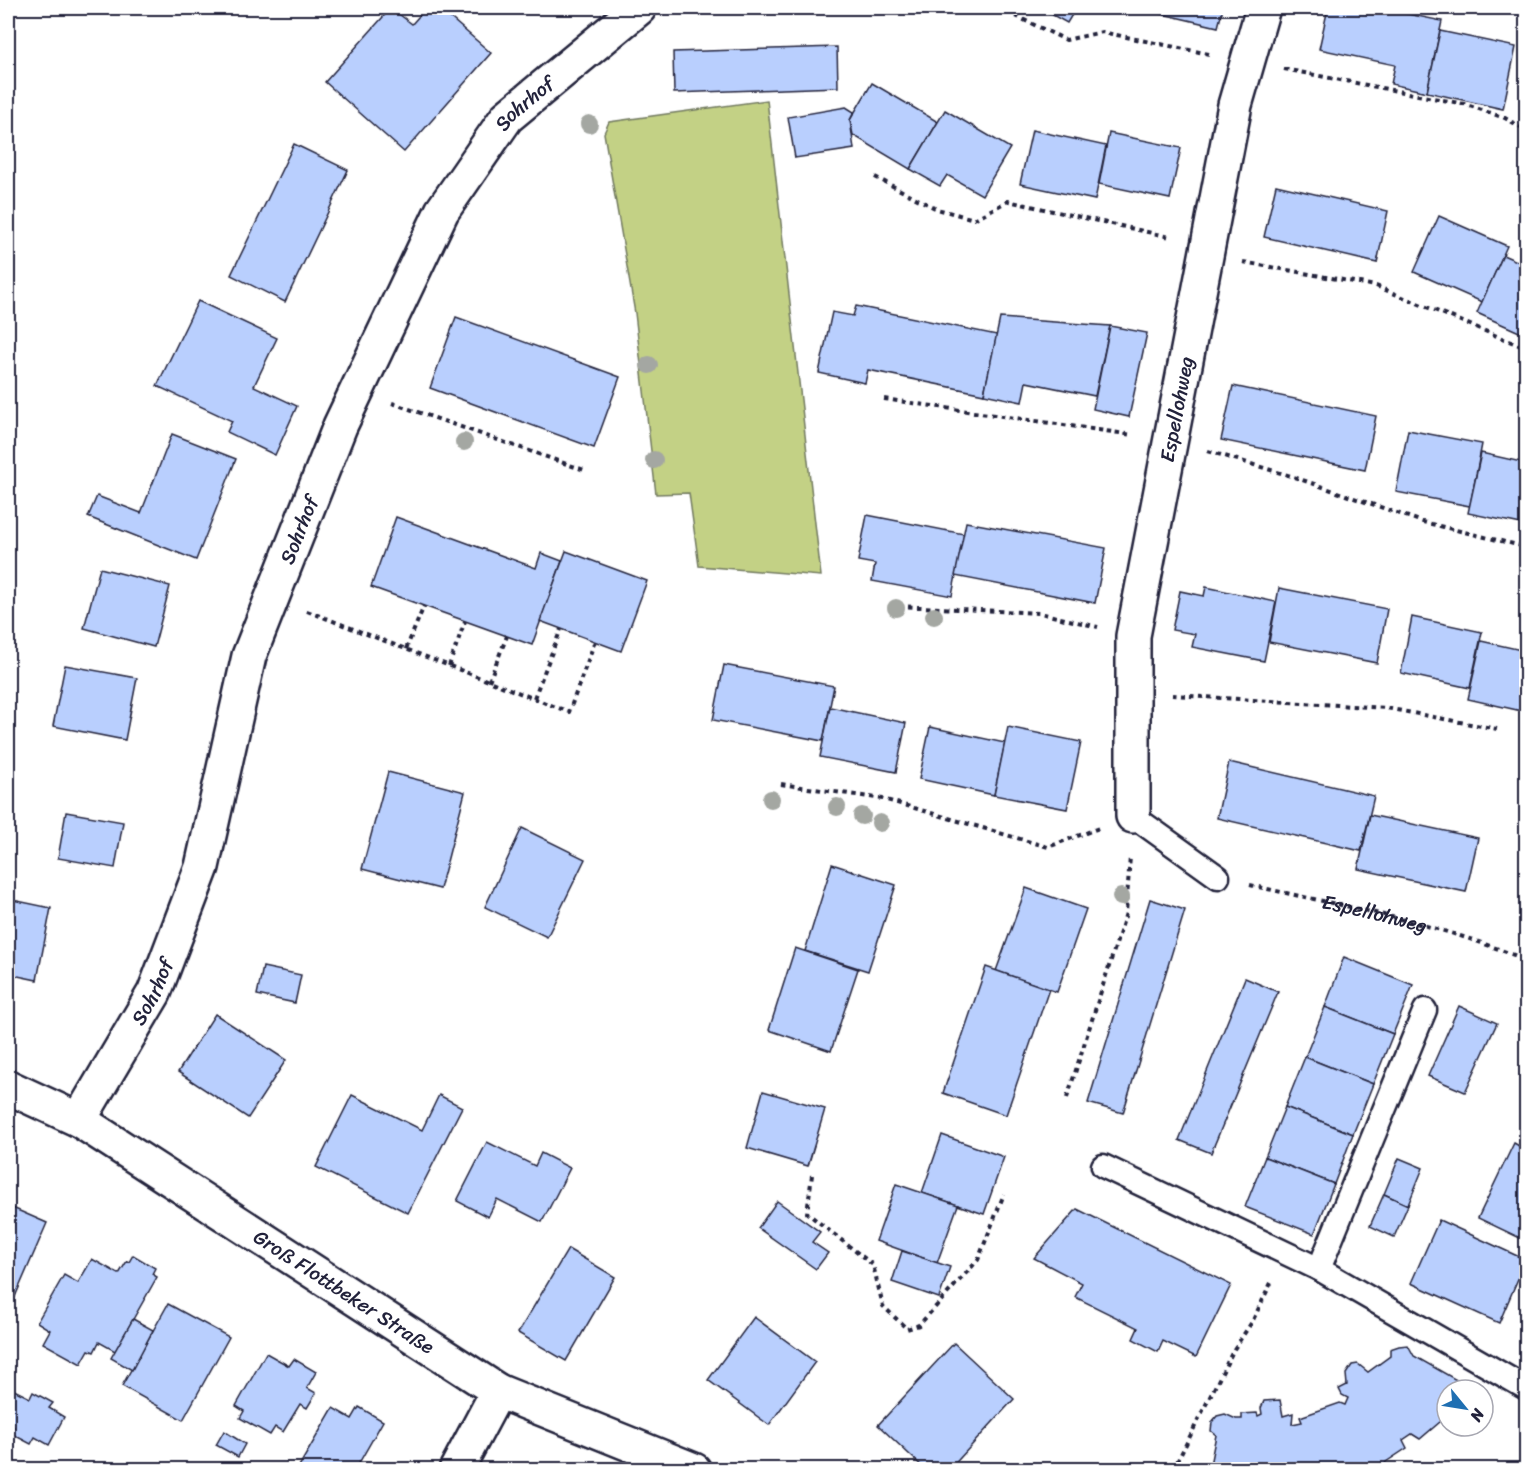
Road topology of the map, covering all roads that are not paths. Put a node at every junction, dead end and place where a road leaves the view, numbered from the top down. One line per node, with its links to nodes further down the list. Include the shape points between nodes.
1 (639, 8): 7 (street, Sohrhof, via 507,117 442,211 340,426 249,656 198,877 154,993)
2 (1263, 8): 3 (street, Espellohweg, via 1235,105 1133,636)
3 (1133, 816): 4 (lane)
4 (1218, 877)
5 (1425, 1010): 9 (lane)
6 (8, 1087): 7 (street, Groß Flottbeker Straße)
7 (79, 1120): 11 (street, Groß Flottbeker Straße)
8 (1103, 1166): 9 (lane)
9 (1319, 1269): 10 (lane)
10 (1527, 1388)
11 (498, 1391): 12 (street); 13 (street, Groß Flottbeker Straße)
12 (456, 1470)
13 (694, 1470)

